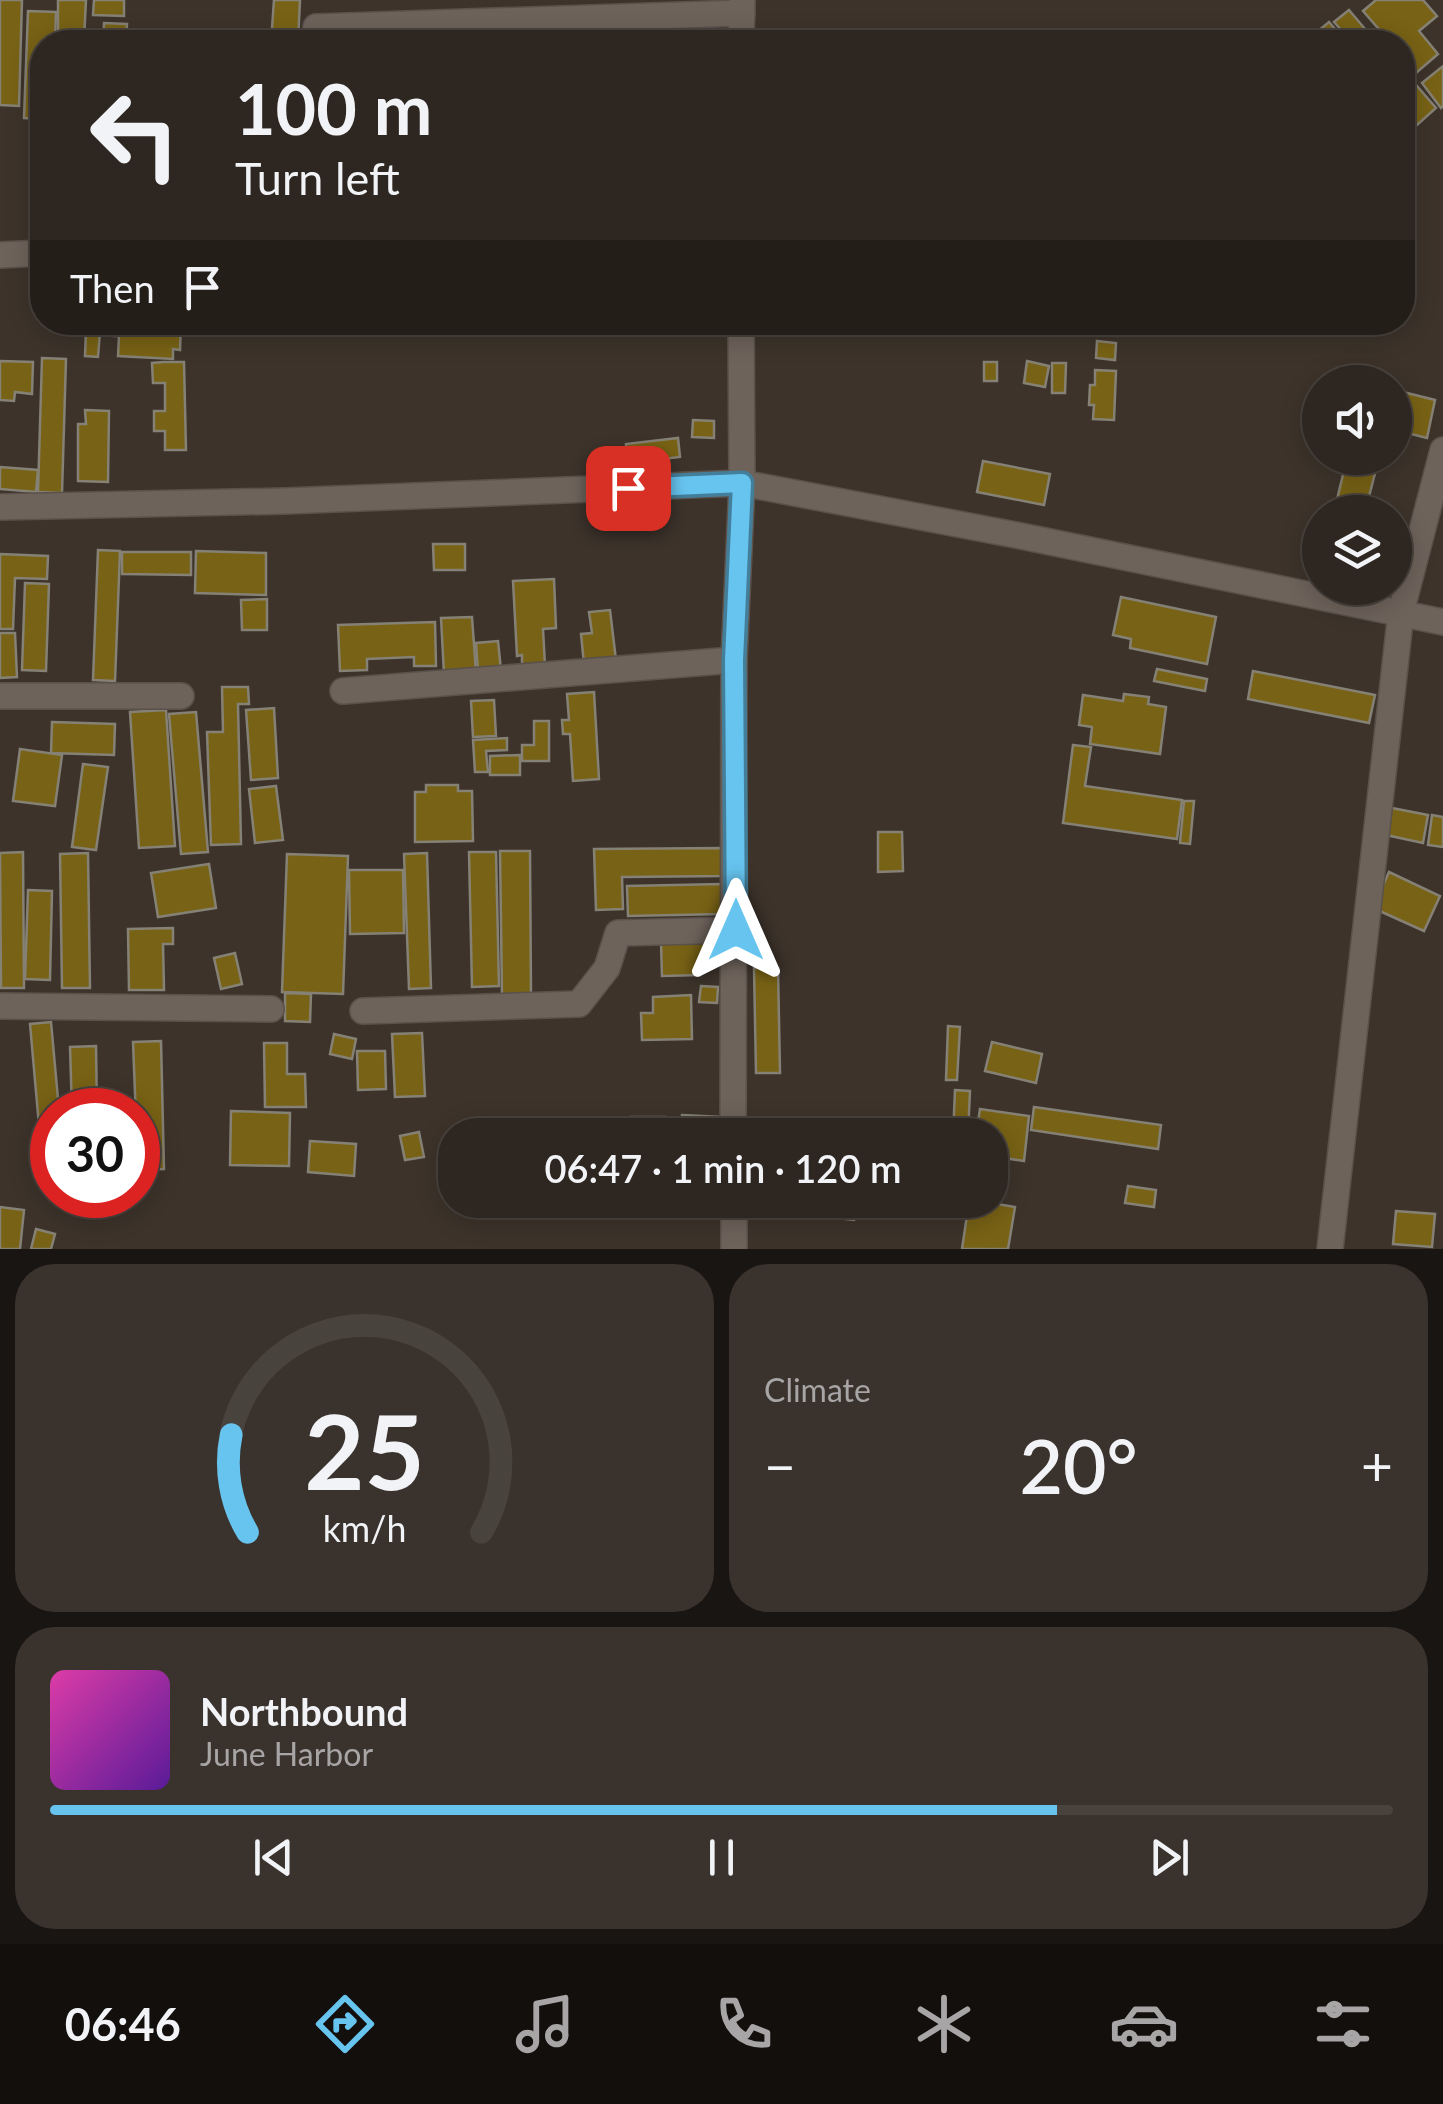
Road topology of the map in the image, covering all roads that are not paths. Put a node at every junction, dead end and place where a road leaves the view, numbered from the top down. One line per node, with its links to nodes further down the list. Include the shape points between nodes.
1 (742, 7): 2 (street)
2 (316, 27)
3 (30, 254): 4 (street)
4 (0, 255)
5 (741, 335): 7 (street)
6 (1443, 450): 9 (street)
7 (742, 483): 8 (street); 9 (street); 11 (street)
8 (0, 506)
9 (1401, 612): 10 (street); 22 (street)
10 (1443, 622)
11 (734, 660): 12 (street); 15 (street)
12 (344, 692)
13 (0, 696): 14 (street)
14 (181, 696)
15 (736, 930): 18 (street, via 618,934 607,968 580,1004); 19 (street)
16 (0, 1006): 17 (street)
17 (271, 1010)
18 (363, 1011)
19 (733, 1118)
20 (734, 1218): 21 (street)
21 (734, 1249)
22 (1330, 1249)

